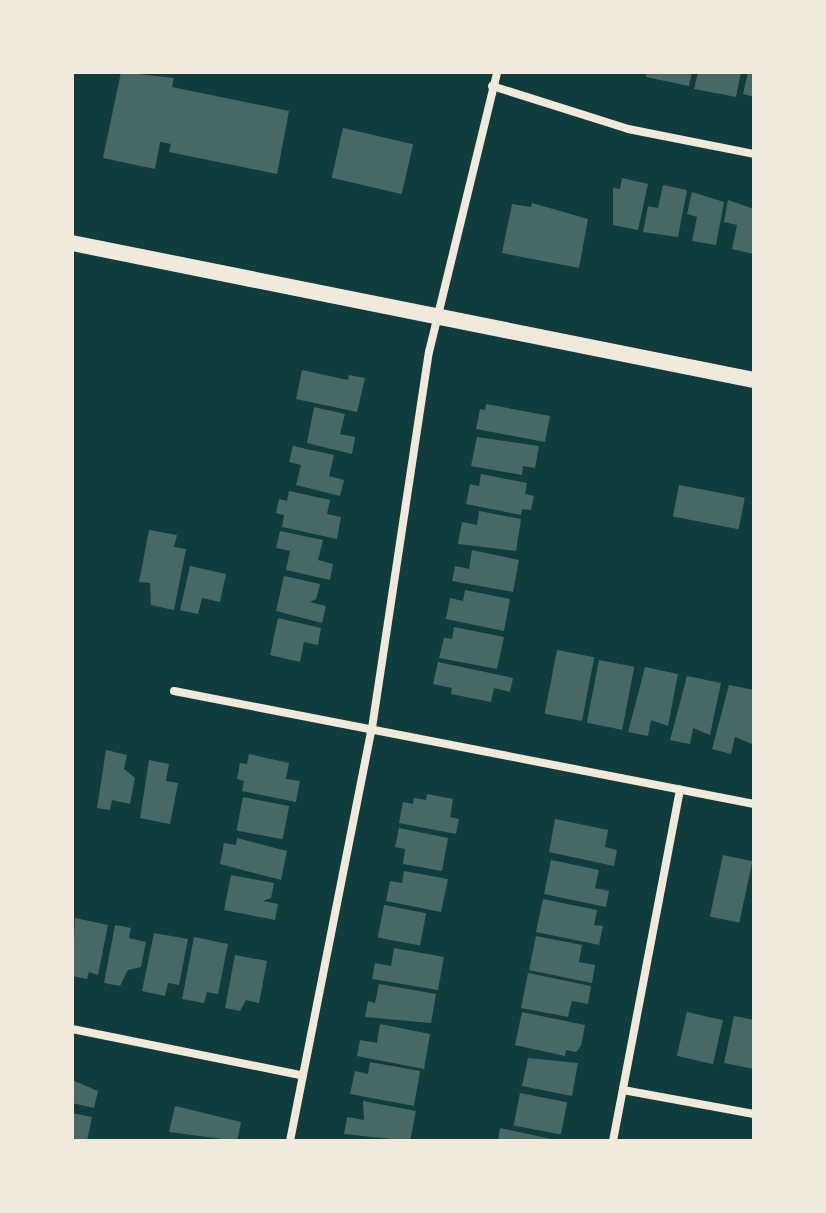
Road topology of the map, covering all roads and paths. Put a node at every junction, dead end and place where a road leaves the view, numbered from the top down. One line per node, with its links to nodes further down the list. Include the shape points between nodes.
1 (497, 72): 2 (street)
2 (492, 86): 3 (street, via 628,129); 5 (street)
3 (754, 154)
4 (72, 243): 5 (main road)
5 (439, 315): 6 (main road); 8 (street)
6 (754, 380)
7 (174, 691): 8 (street)
8 (372, 728): 9 (street); 12 (street)
9 (680, 789): 10 (street); 13 (street)
10 (754, 804)
11 (72, 1029): 12 (street)
12 (301, 1075): 15 (street)
13 (623, 1090): 14 (street); 16 (street)
14 (754, 1114)
15 (290, 1141)
16 (613, 1141)

